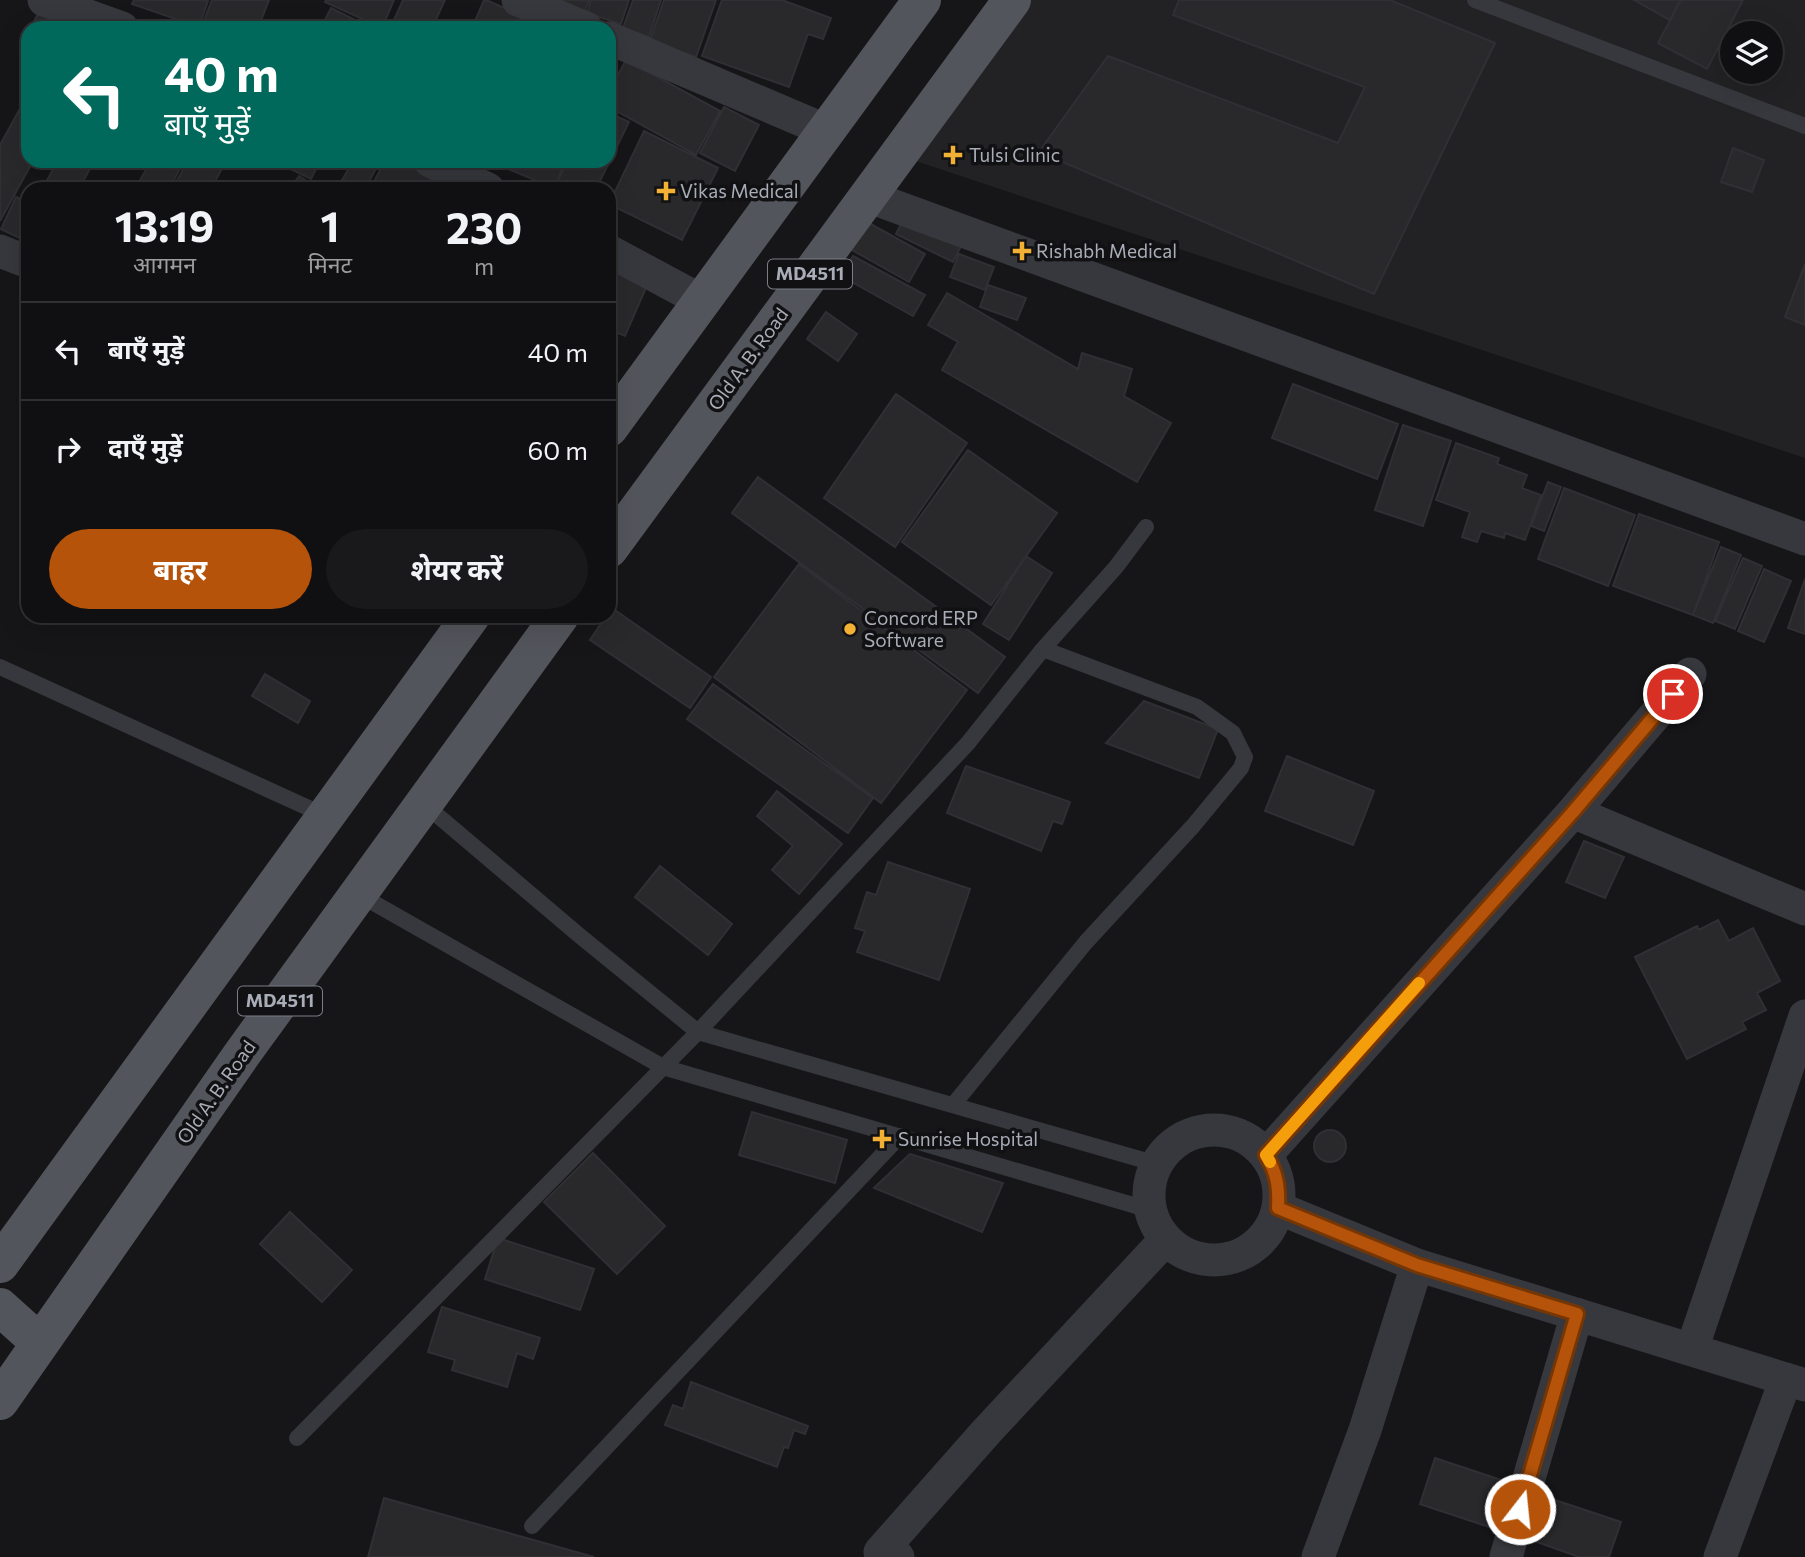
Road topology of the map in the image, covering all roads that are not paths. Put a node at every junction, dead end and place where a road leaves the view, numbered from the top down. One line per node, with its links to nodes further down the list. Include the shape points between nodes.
1 (44, 0): 6 (street)
2 (518, 0): 7 (street)
3 (922, 0): 10 (main road, MD4511)
4 (1012, 0): 13 (main road, Old A. B. Road / MD4511)
5 (1475, 0): 9 (lane)
6 (102, 21)
7 (569, 21)
8 (616, 41): 10 (street)
9 (1805, 126)
10 (827, 131): 17 (main road, MD4511)
11 (444, 168): 12 (street)
12 (474, 182)
13 (867, 196): 20 (main road, Old A. B. Road / MD4511); 21 (street)
14 (0, 251): 16 (street)
15 (616, 255): 17 (street)
16 (21, 259)
17 (702, 301): 18 (main road, MD4511)
18 (616, 419)
19 (1146, 527): 24 (lane)
20 (616, 539)
21 (1805, 539)
22 (466, 623): 29 (main road)
23 (555, 623): 27 (main road, Old A. B. Road / MD4511)
24 (1043, 649): 33 (lane, via 968,743); 35 (lane, via 1197,707 1233,733 1245,757 1217,797 1086,942)
25 (0, 667): 29 (lane)
26 (1690, 674): 28 (street)
27 (424, 804): 30 (main road, Old A. B. Road / MD4511); 33 (lane)
28 (1573, 812): 31 (street); 37 (street)
29 (326, 816): 42 (main road)
30 (358, 894): 34 (lane); 46 (main road, Old A. B. Road / MD4511)
31 (1805, 909)
32 (1805, 1016): 47 (street)
33 (698, 1032): 34 (lane); 35 (lane)
34 (663, 1067): 36 (lane); 50 (lane)
35 (953, 1105): 38 (lane)
36 (900, 1136): 40 (lane); 51 (lane)
37 (1266, 1155): 38 (street, via 1237,1133 1200,1131 1167,1149); 39 (street, via 1275,1171)
38 (1157, 1164): 40 (street, via 1149,1186)
39 (1278, 1208): 41 (street, via 1273,1226 1261,1240 1230,1259 1195,1257); 43 (street)
40 (1150, 1210): 41 (street)
41 (1166, 1239): 52 (street, via 996,1421)
42 (0, 1264)
43 (1417, 1265): 45 (street); 53 (street, via 1365,1430)
44 (0, 1307): 46 (main road)
45 (1577, 1314): 47 (street); 54 (street)
46 (40, 1343): 49 (main road, Old A. B. Road / MD4511)
47 (1692, 1349): 48 (street)
48 (1796, 1382): 55 (street)
49 (0, 1401)
50 (297, 1438)
51 (532, 1526)
52 (885, 1555)
53 (1318, 1557)
54 (1506, 1557)
55 (1720, 1557)

